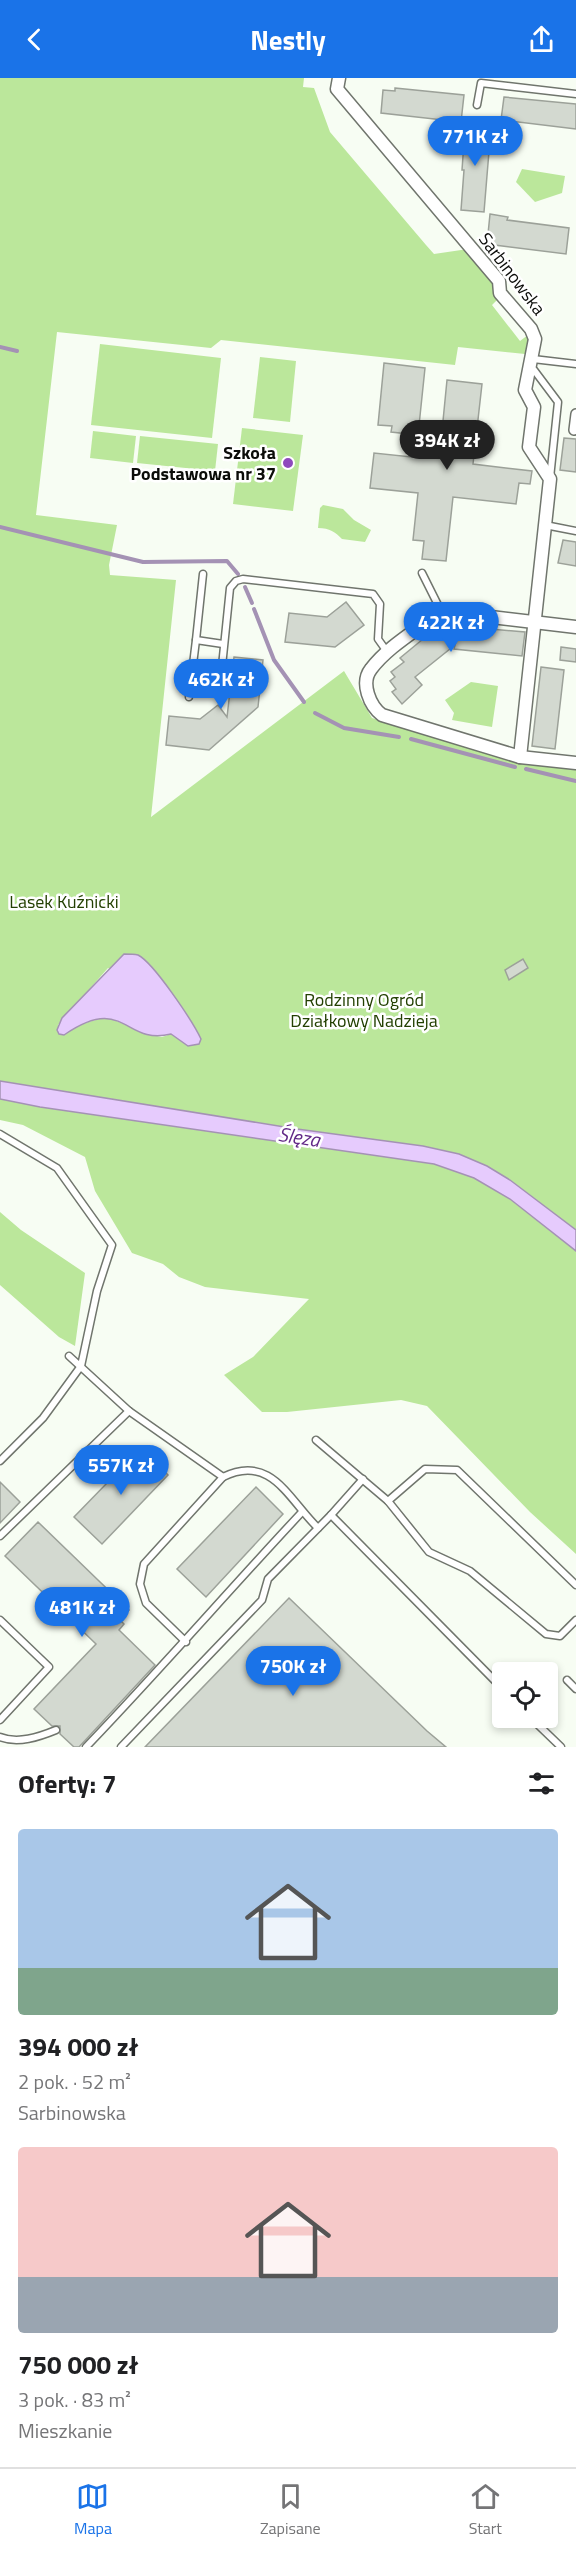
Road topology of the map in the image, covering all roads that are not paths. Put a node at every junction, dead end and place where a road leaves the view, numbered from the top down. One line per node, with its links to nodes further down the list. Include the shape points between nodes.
1 (339, 78): 4 (street, Sarbinowska, via 337,89 499,280 500,293 535,339)
2 (576, 94): 3 (lane, via 481,83)
3 (477, 105)
4 (530, 364): 5 (lane); 8 (street, Sarbinowska, via 525,390 534,407 529,447); 8 (lane, via 558,402)
5 (574, 364)
6 (573, 413): 7 (street)
7 (572, 430)
8 (550, 478): 9 (street)
9 (546, 525): 10 (lane); 14 (street)
10 (576, 531)
11 (422, 573): 13 (lane)
12 (203, 574): 16 (lane)
13 (441, 612): 14 (street); 18 (street)
14 (534, 622): 15 (street); 21 (street)
15 (576, 627)
16 (196, 640): 17 (lane); 20 (lane)
17 (224, 644): 18 (lane, via 230,588 236,581 246,579 373,594 380,604 378,639); 19 (lane)
18 (388, 653): 21 (street, via 367,678 373,708 382,715)
19 (221, 676)
20 (189, 697)
21 (520, 757): 22 (street)
22 (576, 763)
23 (0, 1134): 25 (lane, via 57,1168 112,1245 97,1291)
24 (69, 1356): 25 (lane)
25 (81, 1366): 26 (lane); 28 (lane, via 43,1418)
26 (129, 1411): 29 (lane); 35 (lane)
27 (316, 1440): 30 (lane)
28 (0, 1461)
29 (223, 1478): 32 (lane, via 244,1469 254,1470 276,1482); 39 (lane, via 144,1564 140,1584 146,1603)
30 (363, 1479): 31 (lane); 33 (lane)
31 (388, 1501): 36 (lane, via 425,1469 457,1470); 38 (lane, via 429,1552 470,1571 546,1634 560,1636)
32 (302, 1512): 34 (lane); 39 (lane, via 212,1608)
33 (331, 1515): 34 (lane); 40 (lane)
34 (318, 1528): 48 (lane, via 268,1579 262,1600)
35 (0, 1536)
36 (576, 1585)
37 (0, 1620): 43 (lane, via 49,1667)
38 (576, 1620)
39 (186, 1642): 47 (lane)
40 (492, 1678)
41 (567, 1680): 42 (lane)
42 (576, 1689)
43 (0, 1719)
44 (541, 1728): 49 (lane)
45 (56, 1730): 46 (lane, via 37,1738)
46 (0, 1737)
47 (86, 1747)
48 (121, 1747)
49 (561, 1747)

